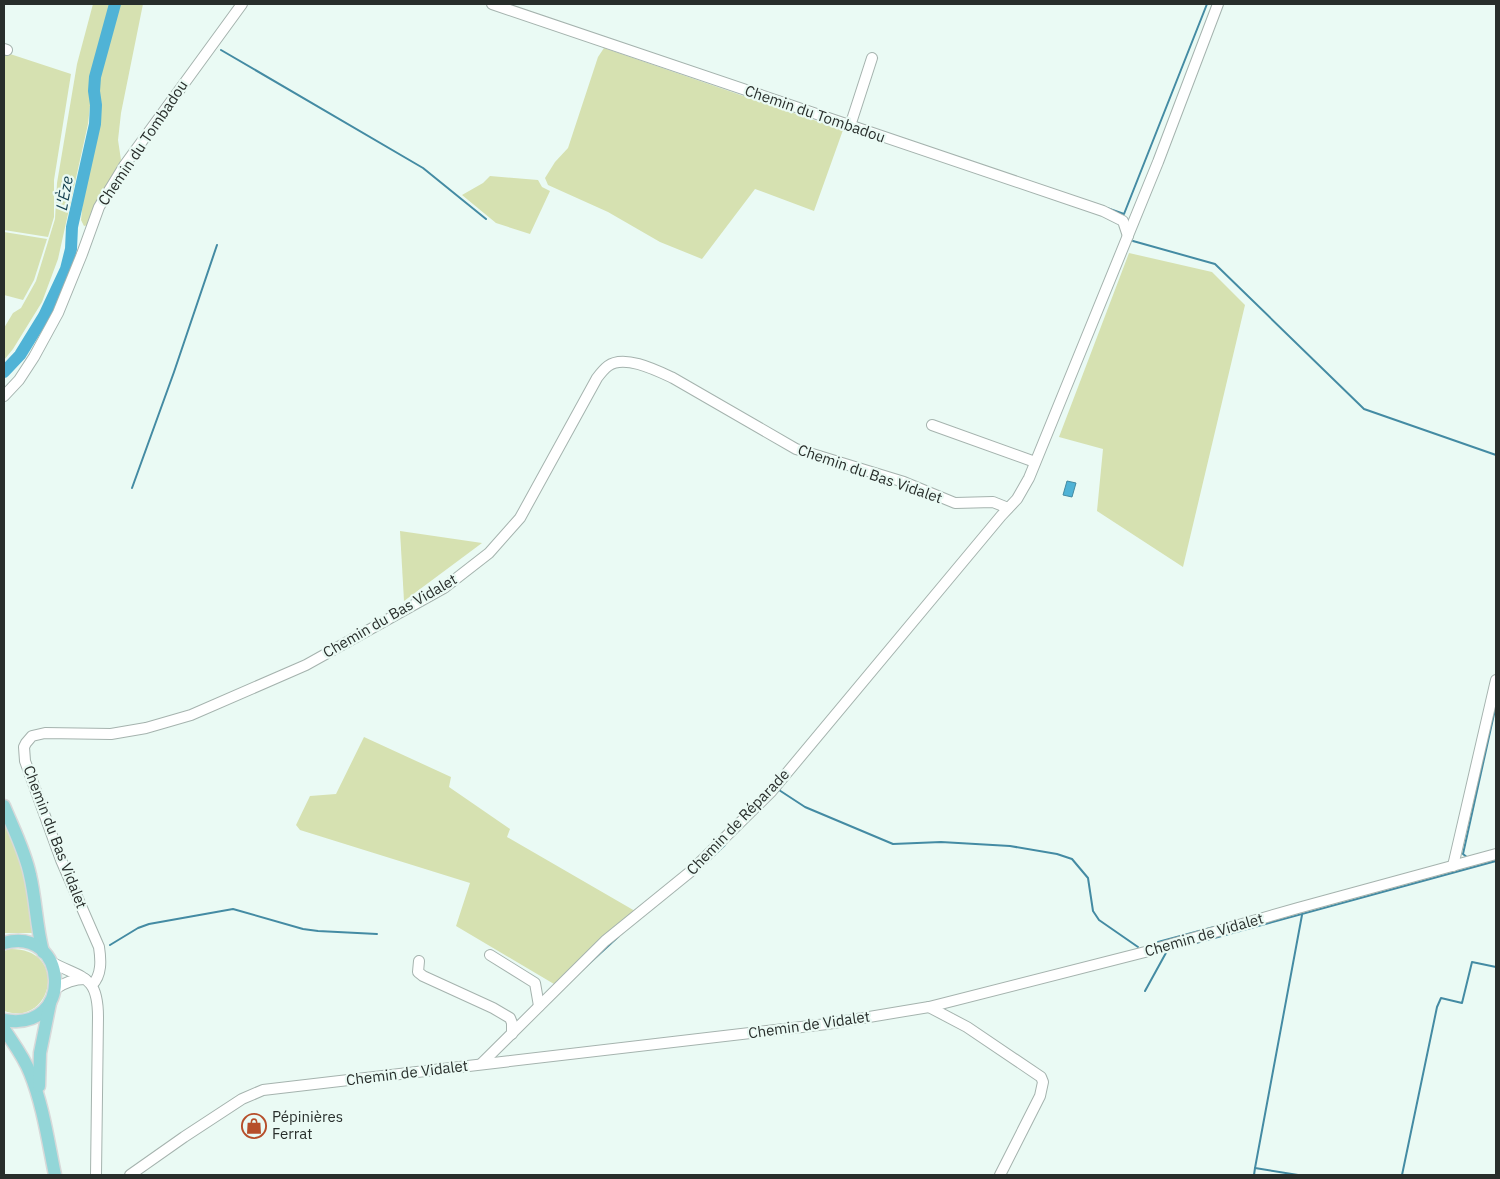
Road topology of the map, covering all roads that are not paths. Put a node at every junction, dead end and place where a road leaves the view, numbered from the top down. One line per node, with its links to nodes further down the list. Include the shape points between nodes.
1 (242, 4): 7 (street, Chemin du Tombadou, via 175,94 98,207 58,313 34,357)
2 (492, 4): 5 (street, Chemin du Tombadou)
3 (1218, 4): 6 (street, Chemin de Réparade)
4 (872, 58): 5 (street)
5 (850, 126): 6 (street, Chemin du Tombadou, via 1103,210 1123,221)
6 (1128, 236): 9 (street, Chemin de Réparade)
7 (4, 396)
8 (932, 425): 9 (street)
9 (1035, 462): 10 (street, Chemin de Réparade, via 1017,499)
10 (1008, 508): 19 (street, Chemin du Bas Vidalet, via 993,502 955,503 904,482 796,449 654,369 622,360 608,366 597,378 520,518 489,553 444,588 306,665 191,715 125,732 45,733 36,734 28,740 24,754 33,784 61,860 99,947 100,971 96,981); 21 (street, Chemin de Réparade, via 771,792 690,872 605,941)
11 (1496, 680): 14 (street)
12 (4, 806): 17 (main road, via 25,857)
13 (1496, 854): 14 (street, Chemin de Vidalet)
14 (1453, 866): 22 (street, Chemin de Vidalet, via 1145,952)
15 (4, 943): 17 (main road, via 22,941 34,945)
16 (490, 955): 21 (street, via 535,983)
17 (47, 957): 19 (street); 20 (main road, via 56,980)
18 (419, 962): 25 (street, via 418,972 423,976 510,1018)
19 (88, 982): 20 (street, via 72,980); 29 (street, via 96,990 98,1008)
20 (53, 995): 23 (main road, via 43,1010 32,1018); 27 (main road, via 40,1053)
21 (539, 1006): 25 (street, Chemin de Réparade)
22 (929, 1007): 26 (street, Chemin de Vidalet, via 827,1024); 31 (street, via 967,1027 1041,1077 1040,1096)
23 (4, 1020)
24 (4, 1029): 27 (main road, via 30,1073)
25 (512, 1034): 26 (street, Chemin de Réparade)
26 (481, 1064): 30 (street, Chemin de Vidalet, via 263,1090 184,1137)
27 (41, 1111): 28 (main road)
28 (55, 1175)
29 (96, 1175)
30 (130, 1175)
31 (1000, 1175)

